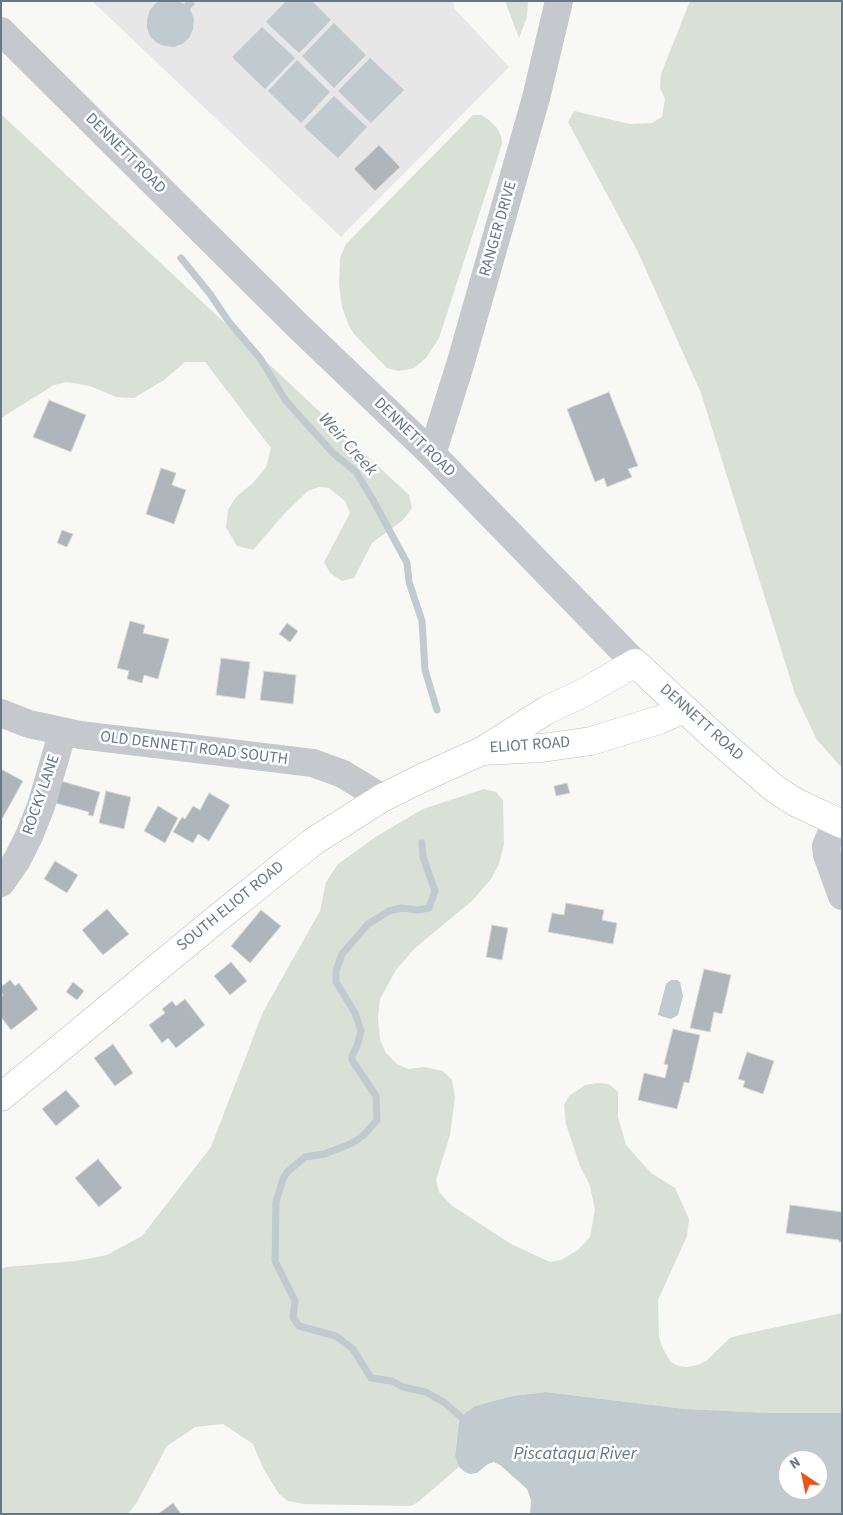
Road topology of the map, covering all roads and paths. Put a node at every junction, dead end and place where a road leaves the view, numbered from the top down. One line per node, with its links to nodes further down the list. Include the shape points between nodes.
1 (559, 1): 3 (street, RANGER DRIVE, via 536,98)
2 (1, 31): 3 (street, DENNETT ROAD, via 300,328)
3 (432, 454): 4 (street, DENNETT ROAD)
4 (635, 663): 5 (main road, DENNETT ROAD); 8 (main road, ELIOT ROAD, via 548,710)
5 (684, 709): 8 (main road, ELIOT ROAD, via 591,741); 10 (main road, DENNETT ROAD, via 775,789)
6 (1, 714): 7 (street, OLD DENNETT ROAD SOUTH, via 29,724)
7 (63, 730): 9 (street, OLD DENNETT ROAD SOUTH, via 80,735 313,763 343,774); 11 (street, ROCKY LANE, via 41,806 17,860)
8 (482, 751): 9 (main road, SOUTH ELIOT ROAD)
9 (382, 798): 13 (main road, SOUTH ELIOT ROAD, via 302,851 219,916)
10 (839, 823): 12 (street, via 826,846)
11 (1, 883)
12 (842, 896)
13 (1, 1097)

